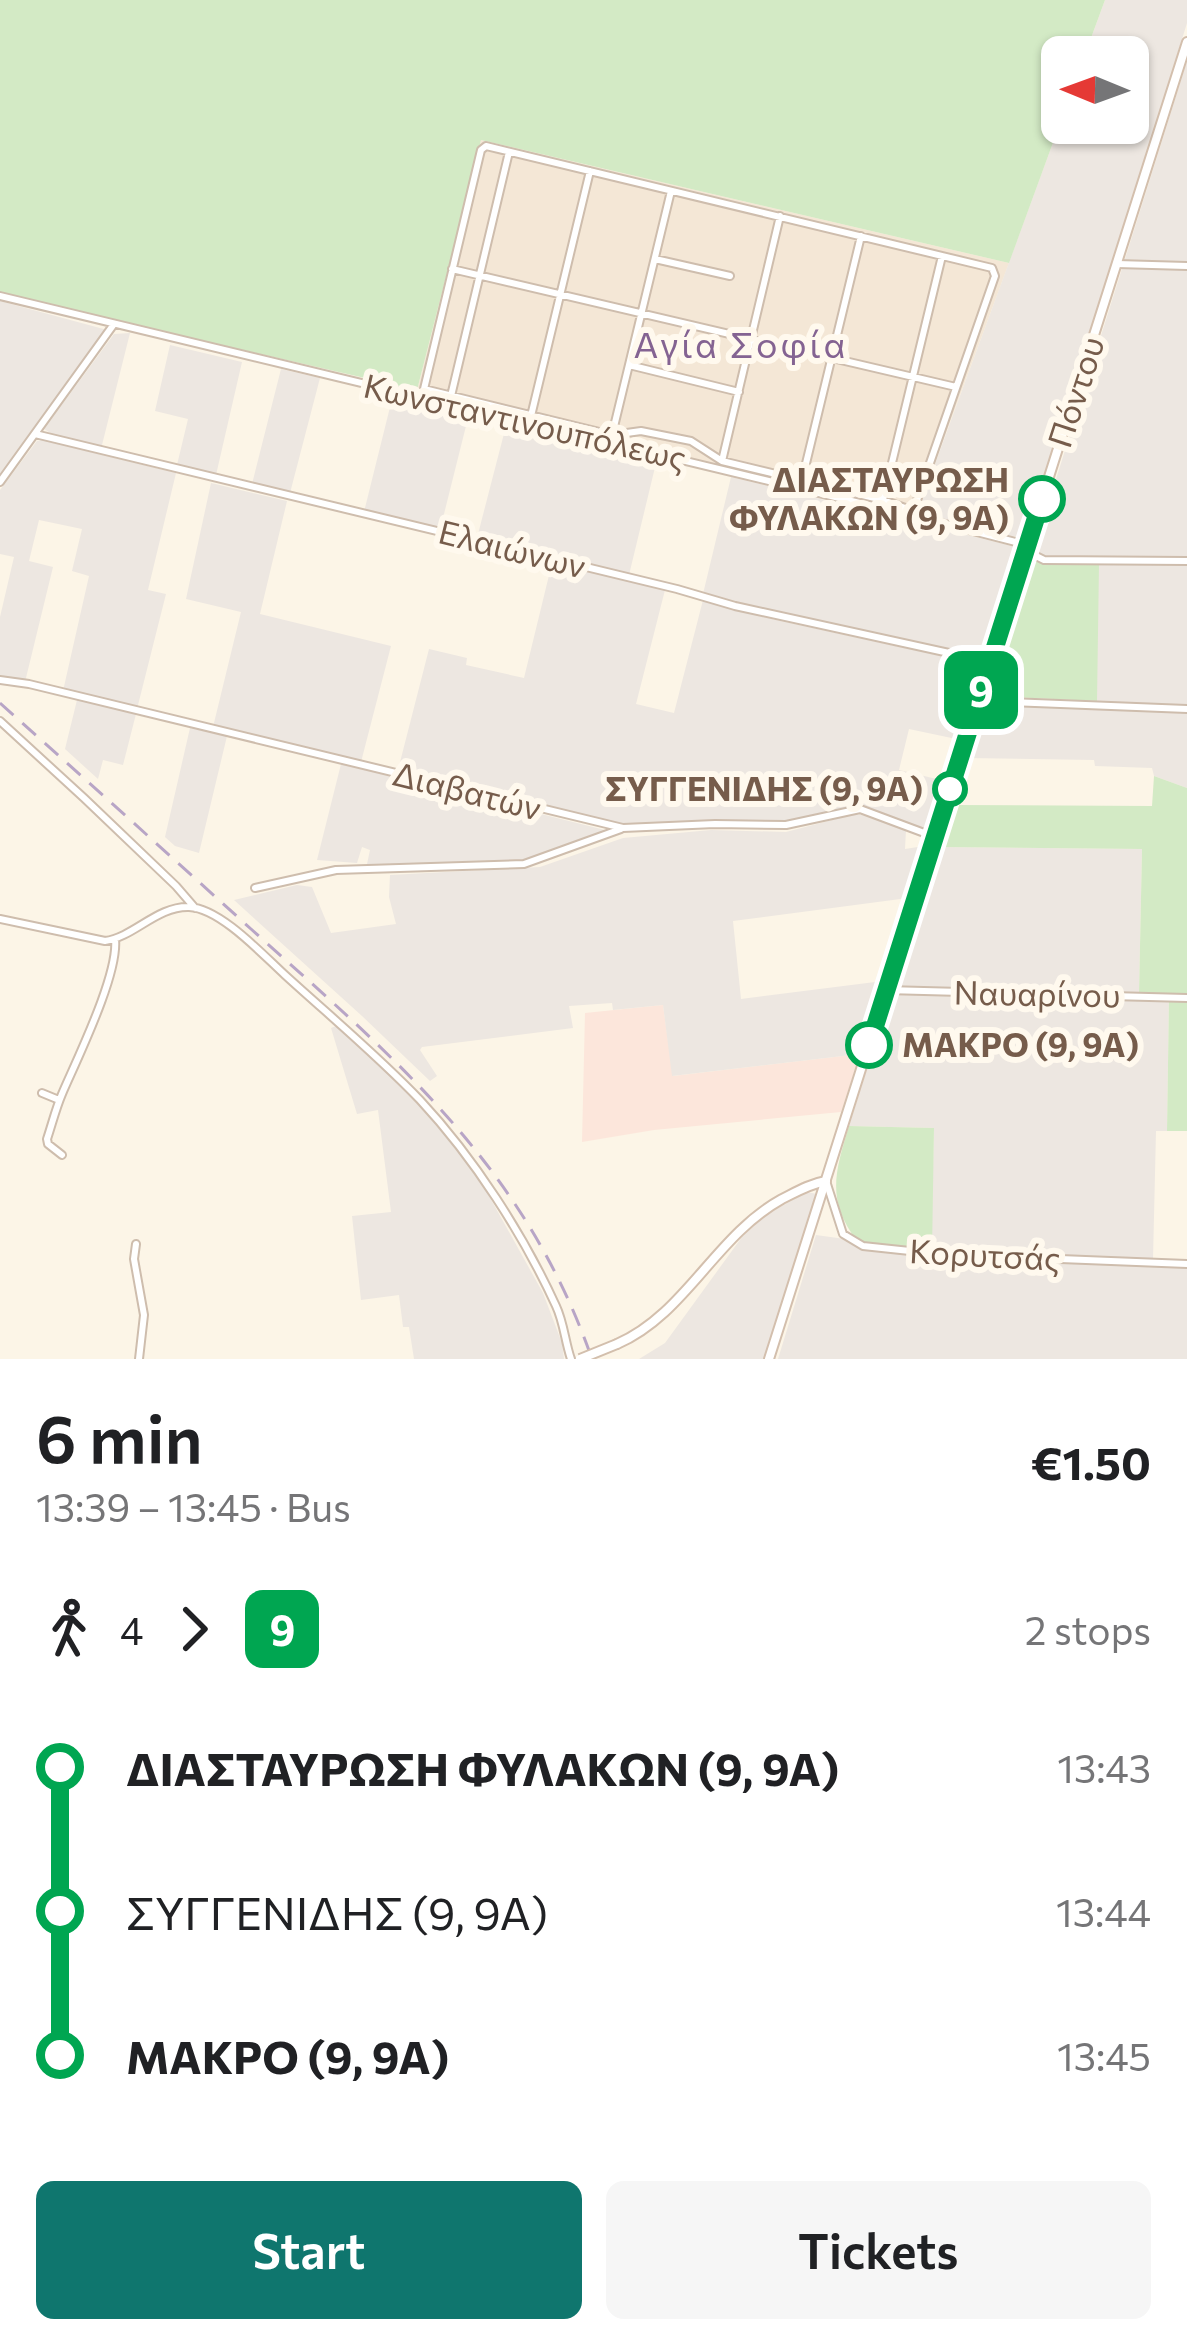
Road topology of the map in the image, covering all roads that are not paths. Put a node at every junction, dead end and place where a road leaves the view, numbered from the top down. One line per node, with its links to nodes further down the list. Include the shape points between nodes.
1 (1187, 42): 9 (street, Πόντου)
2 (509, 152): 3 (street); 11 (street, via 482,150); 12 (street)
3 (590, 171): 4 (street); 14 (street)
4 (670, 190): 5 (street); 8 (street)
5 (780, 216): 6 (street); 18 (street)
6 (861, 236): 7 (street); 19 (street)
7 (941, 256): 21 (street); 22 (street, via 996,271)
8 (655, 259): 13 (street); 16 (street)
9 (1117, 264): 10 (street); 34 (street, Πόντου)
10 (1187, 266)
11 (452, 269): 12 (street); 24 (street, via 424,387)
12 (480, 275): 14 (street); 24 (street)
13 (730, 276)
14 (561, 293): 16 (street); 25 (street)
15 (0, 296): 17 (street, Κωνσταντινουπόλεως)
16 (642, 312): 18 (street); 20 (street)
17 (114, 323): 26 (street); 29 (street, Κωνσταντινουπόλεως)
18 (751, 338): 19 (street); 23 (street)
19 (832, 357): 21 (street); 31 (street)
20 (629, 365): 23 (street); 27 (street)
21 (914, 376): 22 (street); 33 (street)
22 (956, 387): 33 (street, via 915,506)
23 (739, 392): 30 (street)
24 (451, 396): 25 (street)
25 (531, 416): 27 (street)
26 (35, 434): 32 (street); 36 (street, Ελαιώνων)
27 (612, 435): 28 (street)
28 (674, 437): 29 (street); 30 (street)
29 (669, 456): 34 (street, Κωνσταντινουπόλεως)
30 (722, 461): 31 (street)
31 (802, 480): 33 (street)
32 (0, 482)
33 (883, 500)
34 (1027, 545): 35 (street, Κωνσταντινουπόλεως, via 1044,560); 36 (street, Πόντου)
35 (1187, 560)
36 (990, 662): 38 (street, Πόντου)
37 (0, 680): 41 (street, Διαβατών)
38 (982, 689): 39 (street, via 1008,702); 42 (street, Πόντου)
39 (1187, 709)
40 (0, 721): 44 (street)
41 (623, 828): 42 (street, Διαβατών, via 786,824 860,809); 43 (street, via 524,864 336,870)
42 (935, 837): 47 (street, Πόντου)
43 (255, 889)
44 (195, 908): 46 (street, via 168,912); 56 (street, via 228,924 455,1141 558,1310)
45 (0, 919): 46 (street)
46 (115, 939): 50 (street, via 114,965)
47 (886, 990): 48 (street, Ναυαρίνου); 52 (street, Πόντου)
48 (1187, 998)
49 (42, 1093): 50 (street)
50 (59, 1100): 51 (street, via 46,1142)
51 (62, 1155)
52 (826, 1180): 54 (street, Κορυτσάς, via 843,1234 863,1246); 56 (street, bridge, via 755,1215 641,1331); 57 (street, Πόντου)
53 (136, 1244): 55 (street, via 144,1315)
54 (1187, 1264)
55 (139, 1359)
56 (575, 1359)
57 (769, 1359)

